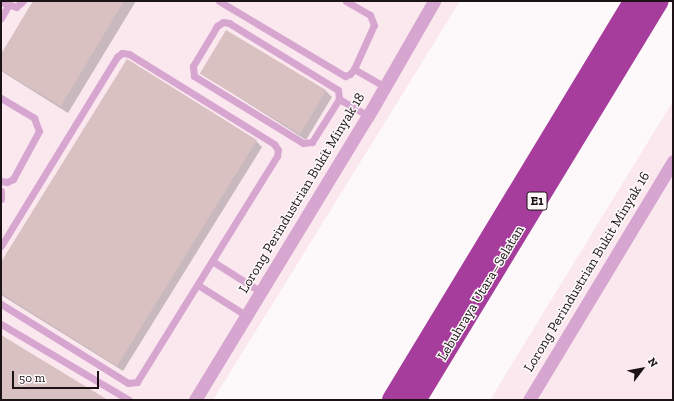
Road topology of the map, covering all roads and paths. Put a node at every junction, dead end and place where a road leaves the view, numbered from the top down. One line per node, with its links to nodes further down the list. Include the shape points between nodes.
1 (23, 1): 8 (lane, via 16,7)
2 (219, 1): 10 (lane, via 340,75 350,74)
3 (346, 1): 10 (lane, via 374,20)
4 (434, 1): 11 (street, Lorong Perindustrian Bukit Minyak 18)
5 (635, 1): 28 (highway, Lebuhraya Utara–Selatan / E1)
6 (658, 1): 29 (highway, Lebuhraya Utara–Selatan / E1)
7 (1, 2): 8 (lane)
8 (8, 6): 9 (lane)
9 (1, 18)
10 (354, 69): 11 (lane)
11 (384, 86): 14 (street, Lorong Perindustrian Bukit Minyak 18)
12 (1, 98): 16 (lane, via 34,118 39,132 13,179)
13 (339, 99): 13 (lane, via 340,93 335,88 226,22 217,26 192,70 196,78 306,144 314,140); 14 (lane)
14 (368, 116): 22 (street, Lorong Perindustrian Bukit Minyak 18)
15 (673, 161): 30 (street, Lorong Perindustrian Bukit Minyak 16)
16 (1, 181)
17 (1, 191): 18 (lane)
18 (1, 199)
19 (1, 246): 20 (lane, via 117,57 126,53 274,144 278,150 277,156)
20 (212, 261): 21 (lane); 22 (lane)
21 (198, 285): 23 (lane, via 140,380 134,384 128,383); 24 (lane)
22 (262, 292): 24 (street, Lorong Perindustrian Bukit Minyak 18)
23 (1, 304)
24 (247, 316): 27 (street, Lorong Perindustrian Bukit Minyak 18)
25 (1, 324): 26 (lane)
26 (129, 400)
27 (196, 400)
28 (393, 400)
29 (415, 400)
30 (529, 400)

